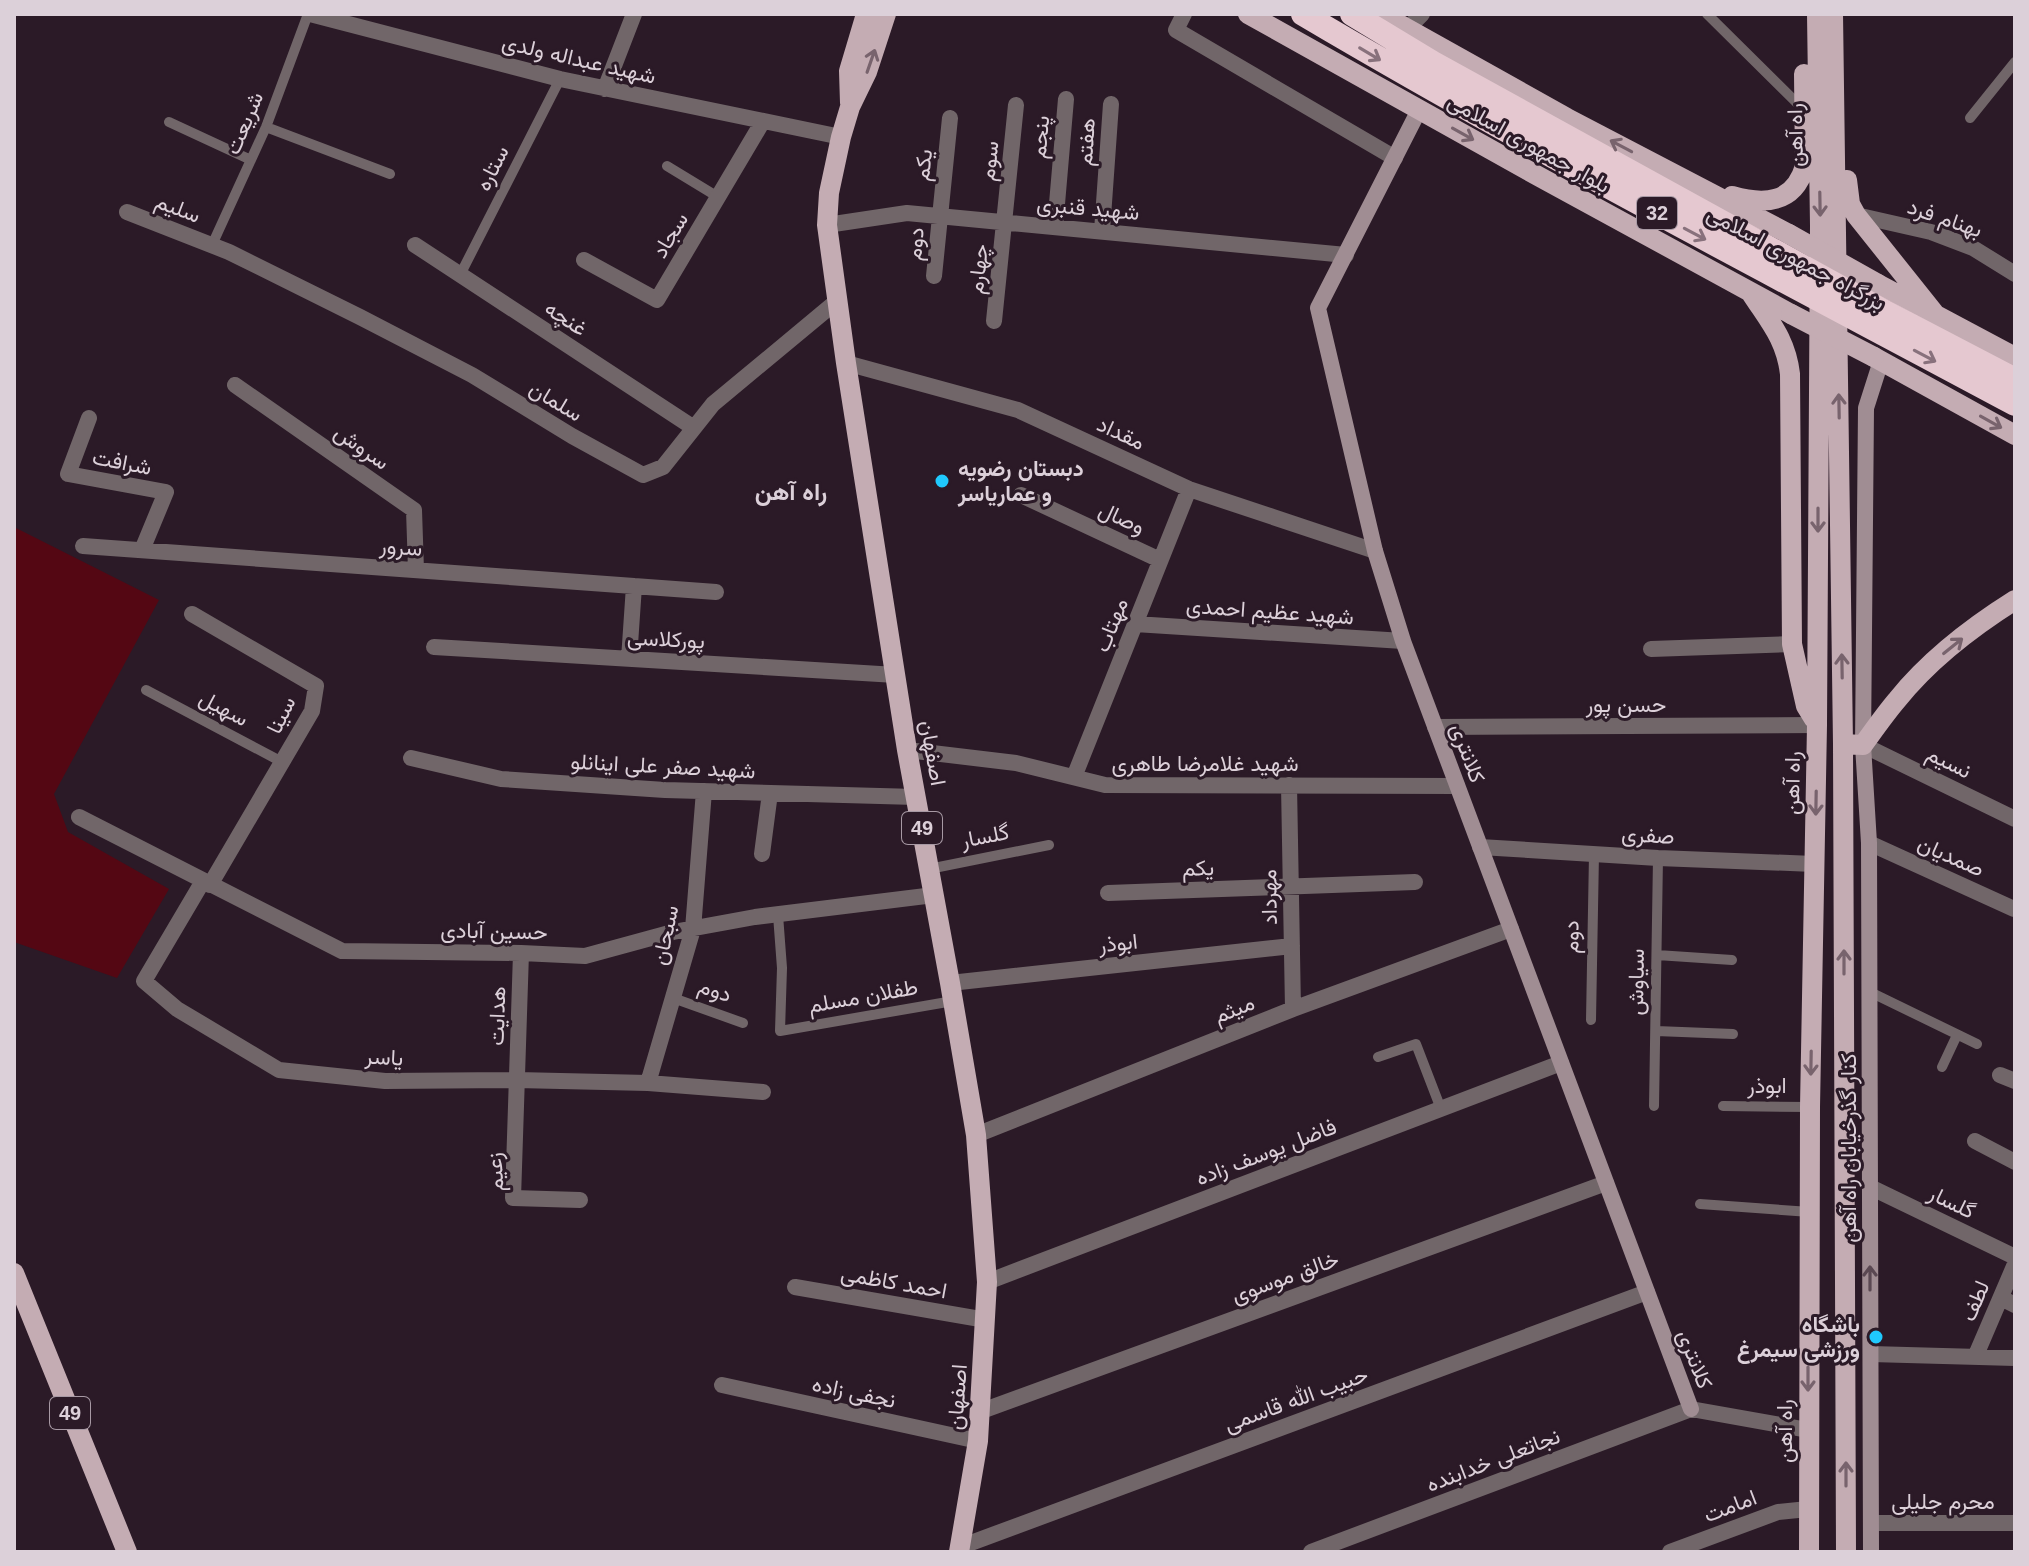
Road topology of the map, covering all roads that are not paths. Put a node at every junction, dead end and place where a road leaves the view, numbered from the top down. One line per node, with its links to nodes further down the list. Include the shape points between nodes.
1 (309, 14): 16 (street, شهید عبداله ولدی); 32 (lane, شریعت)
2 (634, 14): 21 (street)
3 (866, 14): 25 (main road, اصفهان, via 849,71)
4 (886, 14): 25 (main road, اصفهان, one-way to 4)
5 (1184, 14): 34 (street, via 1176,30)
6 (1248, 14): 17 (main road, بلوار جمهوری اسلامی / 32)
7 (1303, 14): 63 (highway, بزرگراه جمهوری اسلامی / 32, one-way to 63, bridge, via 1622,195)
8 (1352, 14): 61 (highway, بزرگراه جمهوری اسلامی / 32, bridge)
9 (1381, 14): 18 (main road, بلوار جمهوری اسلامی / 32)
10 (1422, 14): 18 (street)
11 (1707, 14): 27 (lane)
12 (1805, 14): 27 (main road)
13 (1817, 14): 86 (main road, راه آهن, one-way to 86)
14 (1833, 14): 88 (main road, راه آهن, one-way to 14)
15 (1844, 14): 41 (main road, via 1846,164)
16 (342, 18): 20 (street, شهید عبداله ولدی)
17 (1262, 20): 26 (main road, بلوار جمهوری اسلامی / 32)
18 (1407, 29): 38 (main road, بلوار جمهوری اسلامی / 32, one-way to 18)
19 (2015, 62): 29 (lane)
20 (560, 79): 21 (street, شهید عبداله ولدی); 52 (lane, ستاره)
21 (605, 89): 30 (street, شهید عبداله ولدی)
22 (1066, 99): 45 (street, پنجم)
23 (1111, 104): 46 (street, هفتم)
24 (1016, 105): 43 (street, سوم)
25 (850, 107): 33 (main road, اصفهان / 49)
26 (1419, 110): 34 (street, کلانتری); 54 (main road, بلوار جمهوری اسلامی / 32, one-way to 54)
27 (1804, 110): 38 (main road, via 1805,166 1796,187 1784,196 1754,202)
28 (950, 118): 42 (street, یکم)
29 (1970, 118)
30 (763, 121): 33 (street, شهید عبداله ولدی); 39 (street, سجاد)
31 (169, 122): 35 (lane)
32 (266, 127): 35 (lane, شریعت); 37 (lane)
33 (841, 137): 44 (main road, اصفهان / 49)
34 (1395, 158): 49 (street, کلانتری)
35 (251, 160): 47 (lane, شریعت)
36 (667, 166): 39 (lane)
37 (390, 174)
38 (1682, 178): 56 (main road, بلوار جمهوری اسلامی / 32, bridge)
39 (718, 197): 50 (street, سجاد, via 657,300)
40 (127, 212): 47 (street, سلیم)
41 (1856, 215): 51 (street, بهنام فرد, via 1931,232 1973,248); 56 (main road)
42 (940, 216): 43 (street, شهید قنبری); 44 (street, شهید قنبری, via 907,213); 53 (street, دوم)
43 (1005, 222): 45 (street, شهید قنبری); 57 (street, چهارم)
44 (827, 225): 55 (main road, اصفهان / 49)
45 (1055, 227): 46 (street, شهید قنبری)
46 (1102, 231): 49 (street, شهید قنبری)
47 (212, 245): 65 (street, سلمان, via 472,375 643,475 663,467)
48 (415, 245): 52 (street, غنچه)
49 (1346, 255): 71 (street, کلانتری, via 1318,308)
50 (584, 260)
51 (2015, 274)
52 (460, 275): 65 (street, غنچه)
53 (934, 276)
54 (1749, 289): 59 (main road, بلوار جمهوری اسلامی / 32, bridge); 80 (main road, via 1788,357)
55 (837, 301): 60 (main road, اصفهان / 49); 65 (street, سلمان, via 713,404)
56 (1935, 314): 58 (main road, 32)
57 (994, 321)
58 (2015, 357)
59 (1877, 359): 66 (main road, 32, one-way to 66); 88 (street, کنار گذرخیابان راه آهن, via 1866,408)
60 (846, 363): 67 (street, مقداد, via 1018,410); 84 (main road, اصفهان / 49)
61 (2015, 380)
62 (235, 385): 73 (street, سروش, via 414,510)
63 (2015, 404)
64 (89, 418): 70 (street, شرافت, via 68,474 166,492)
65 (694, 428)
66 (2015, 435)
67 (1189, 489): 71 (street, مقداد); 72 (street, مهتاب)
68 (1021, 495): 72 (street, وصال)
69 (83, 546): 70 (street, سرور)
70 (142, 550): 73 (street, سرور)
71 (1375, 551): 79 (street, کلانتری)
72 (1160, 560): 78 (street, مهتاب)
73 (416, 570): 74 (street, سرور)
74 (634, 586): 75 (street, سرور); 83 (street)
75 (716, 592)
76 (2015, 600): 88 (main road, one-way to 76, via 1940,656)
77 (192, 614): 91 (street, سینا, via 316,686 312,711)
78 (1135, 624): 79 (street, شهید عظیم احمدی); 92 (street, مهتاب)
79 (1403, 641): 87 (street, کلانتری)
80 (1792, 644): 82 (street); 86 (main road, via 1806,706)
81 (434, 647): 83 (street, پورکلاسی)
82 (1651, 649)
83 (629, 659): 84 (street, پورکلاسی)
84 (896, 675): 89 (main road, اصفهان / 49)
85 (146, 690): 91 (lane, سهیل)
86 (1817, 725): 87 (street, حسن پور); 106 (main road, راه آهن, one-way to 106)
87 (1435, 727): 94 (street, کلانتری)
88 (1853, 744): 99 (street, نسیم); 100 (street, کنار گذرخیابان راه آهن); 173 (main road, راه آهن, one-way to 88)
89 (907, 750): 92 (street, شهید غلامرضا طاهری, via 1016,763); 97 (main road, اصفهان / 49)
90 (411, 758): 95 (street, شهید صفر علی اینانلو, via 501,779)
91 (282, 762): 109 (street, سینا)
92 (1074, 777): 93 (street, شهید غلامرضا طاهری, via 1105,785)
93 (1289, 785): 94 (street, شهید غلامرضا طاهری); 110 (street, مهرداد)
94 (1457, 786): 102 (street, کلانتری)
95 (704, 791): 96 (street, شهید صفر علی اینانلو); 115 (street, سبحان)
96 (770, 793): 97 (street, شهید صفر علی اینانلو); 103 (street)
97 (916, 797): 107 (main road, اصفهان / 49)
98 (79, 817): 109 (street, حسین آبادی)
99 (2015, 819)
100 (1869, 843): 113 (street, صمدیان); 122 (street, کنار گذرخیابان راه آهن)
101 (1049, 845): 107 (lane, گلسار)
102 (1480, 847): 104 (street, صفری); 116 (street, کلانتری)
103 (762, 854)
104 (1594, 854): 105 (street, صفری); 125 (lane, دوم)
105 (1658, 858): 106 (street, صفری); 119 (lane, سیاوش)
106 (1814, 864): 139 (main road, راه آهن, one-way to 139)
107 (929, 869): 112 (main road, اصفهان / 49)
108 (1415, 882): 110 (street)
109 (207, 883): 118 (street, حسین آبادی, via 342,951); 134 (street, یاسر, via 144,981 177,1009 279,1070 385,1081)
110 (1291, 886): 111 (street, یکم); 117 (street, مهرداد)
111 (1108, 893)
112 (934, 895): 114 (street, حسین آبادی); 121 (main road, اصفهان / 49)
113 (2014, 909)
114 (778, 915): 115 (street, حسین آبادی); 121 (lane, طفلان مسلم, via 780,1031)
115 (693, 929): 118 (street, حسین آبادی, via 585,956); 123 (street, سبحان)
116 (1511, 929): 124 (street, میثم); 132 (street, کلانتری)
117 (1292, 946): 121 (street, ابوذر); 124 (street, مهرداد)
118 (521, 953): 134 (street, هدایت)
119 (1657, 955): 120 (lane); 127 (lane, سیاوش)
120 (1732, 960)
121 (952, 992): 141 (main road, اصفهان / 49)
122 (1870, 992): 129 (lane); 145 (street, کنار گذرخیابان راه آهن)
123 (673, 998): 126 (lane, دوم); 135 (street, سبحان)
124 (1293, 1009): 141 (street, میثم)
125 (1591, 1020)
126 (743, 1023)
127 (1656, 1031): 128 (lane); 137 (lane, سیاوش)
128 (1733, 1034)
129 (1957, 1035): 130 (lane); 133 (lane)
130 (1977, 1044)
131 (1378, 1057): 140 (lane, via 1416,1044)
132 (1561, 1063): 140 (street, فاضل یوسف زاده); 144 (street, کلانتری)
133 (1942, 1067)
134 (517, 1080): 135 (street, یاسر); 146 (street, زعیم, via 513,1198)
135 (648, 1083): 136 (street, یاسر)
136 (763, 1092)
137 (1654, 1106)
138 (1723, 1106): 139 (lane, ابوذر)
139 (1810, 1107): 148 (main road, راه آهن)
140 (1441, 1109): 152 (street, فاضل یوسف زاده)
141 (976, 1135): 152 (main road, اصفهان / 49)
142 (1975, 1141): 143 (street)
143 (2015, 1162)
144 (1606, 1183): 154 (street, کلانتری); 162 (street, خالق موسوی)
145 (1870, 1187): 149 (street, گلسار); 157 (street, کنار گذرخیابان راه آهن, one-way to 145)
146 (580, 1200)
147 (1700, 1204): 148 (lane)
148 (1810, 1212): 163 (main road, راه آهن, one-way to 163)
149 (2015, 1257)
150 (2015, 1264): 155 (street, لطف)
151 (14, 1273): 170 (main road, 49)
152 (987, 1282): 156 (main road, اصفهان / 49)
153 (795, 1287): 156 (street, احمد کاظمی)
154 (1647, 1292): 161 (street, کلانتری); 168 (street, حبیب الله قاسمی)
155 (2008, 1302): 158 (street, لطف)
156 (986, 1320): 162 (main road, اصفهان / 49)
157 (1871, 1354): 158 (street); 166 (street, کنار گذرخیابان راه آهن)
158 (1976, 1355): 159 (street)
159 (2015, 1358)
160 (722, 1385): 164 (street, نجفی زاده)
161 (1691, 1409): 163 (street); 169 (street, نجاتعلی خدابنده)
162 (979, 1412): 164 (main road, اصفهان / 49)
163 (1808, 1430): 165 (main road, راه آهن)
164 (978, 1441): 168 (main road, اصفهان / 49)
165 (1808, 1509): 171 (street, امامت, via 1778,1512); 172 (main road, راه آهن)
166 (1871, 1523): 167 (street, محرم جلیلی); 174 (street, کنار گذرخیابان راه آهن)
167 (2015, 1523)
168 (960, 1550)
169 (1322, 1550)
170 (127, 1552)
171 (1670, 1552)
172 (1809, 1552)
173 (1846, 1552)
174 (1871, 1552)

